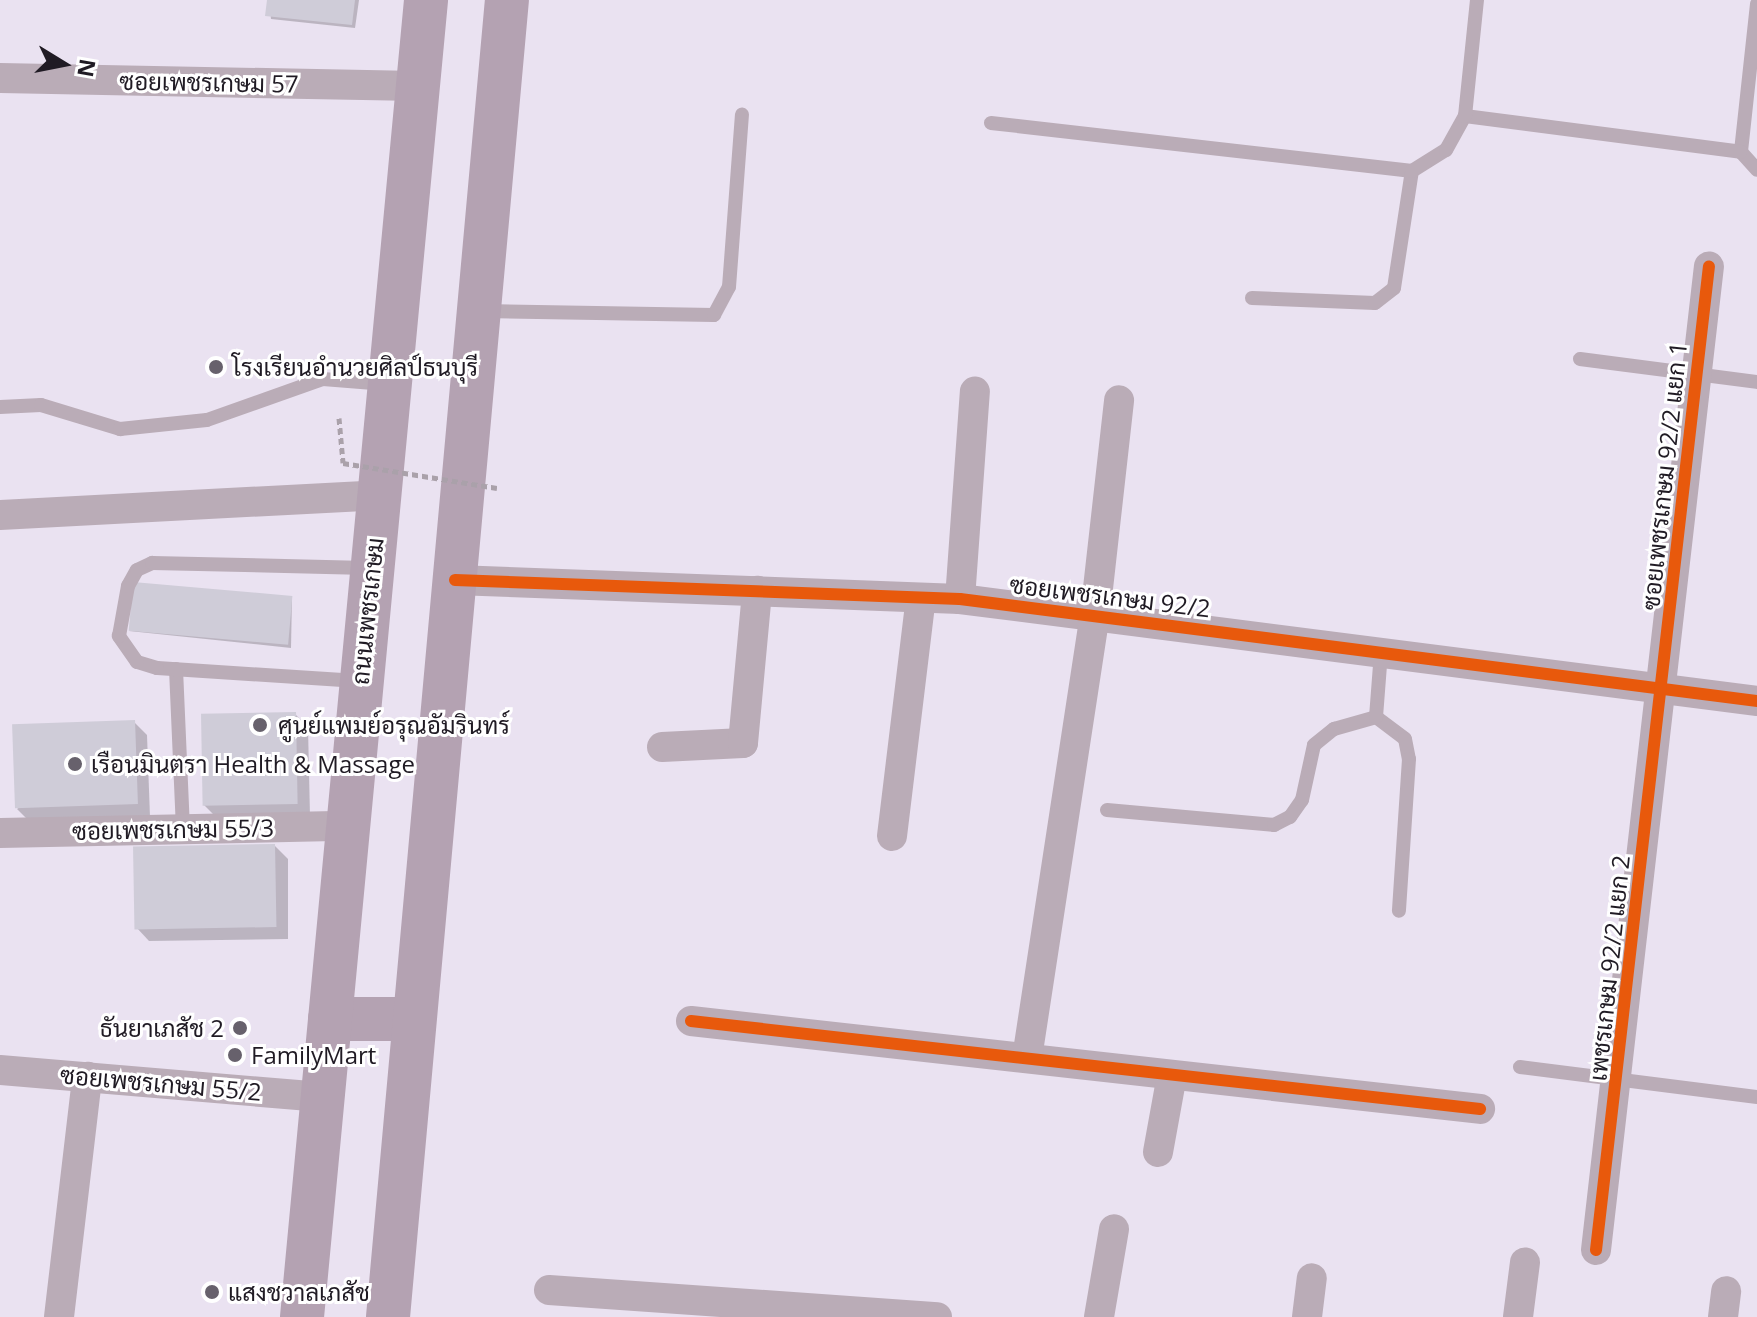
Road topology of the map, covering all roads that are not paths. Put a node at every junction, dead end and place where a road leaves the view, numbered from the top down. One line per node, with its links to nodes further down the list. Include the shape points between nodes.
1 (426, 0): 6 (main road, ถนนเพชรเกษม)
2 (507, 0): 15 (main road)
3 (1477, 0): 8 (lane)
4 (1757, 4): 10 (lane)
5 (0, 78): 6 (street, ซอยเพชรเกษม 57)
6 (417, 86): 19 (main road, ถนนเพชรเกษม)
7 (742, 114): 15 (lane, via 729,287 714,315)
8 (1465, 116): 10 (lane); 12 (lane, via 1446,150)
9 (991, 123): 12 (lane)
10 (1741, 152): 11 (lane)
11 (1757, 170)
12 (1412, 171): 14 (lane, via 1394,288 1375,303)
13 (1709, 266): 17 (street, ซอยเพชรเกษม 92/2 แยก 1)
14 (1252, 298)
15 (478, 311): 26 (main road)
16 (1580, 359): 17 (lane)
17 (1696, 375): 18 (lane); 34 (street, ซอยเพชรเกษม 92/2 แยก 1)
18 (1757, 382)
19 (386, 384): 22 (lane, via 323,379 207,420 120,429 41,405); 23 (main road, ถนนเพชรเกษม)
20 (975, 392): 28 (street)
21 (1119, 400): 30 (street)
22 (0, 407)
23 (378, 495): 24 (street); 25 (main road, ถนนเพชรเกษม)
24 (0, 515)
25 (371, 568): 32 (lane, via 179,563 137,570 119,636 137,662); 33 (main road, ถนนเพชรเกษม)
26 (455, 580): 27 (street, ซอยเพชรเกษม 92/2); 45 (main road)
27 (757, 591): 29 (street, ซอยเพชรเกษม 92/2); 37 (street, via 743,743)
28 (960, 599): 29 (street, ซอยเพชรเกษม 92/2); 30 (street, ซอยเพชรเกษม 92/2)
29 (920, 603): 42 (street)
30 (1095, 615): 31 (street, ซอยเพชรเกษม 92/2); 47 (street)
31 (1381, 652): 34 (street, ซอยเพชรเกษม 92/2); 36 (lane)
32 (176, 669): 33 (lane); 40 (lane)
33 (360, 681): 39 (main road, ถนนเพชรเกษม)
34 (1663, 690): 35 (street, ซอยเพชรเกษม 92/2); 52 (street, เพชรเกษม 92/2 แยก 2)
35 (1757, 701)
36 (1376, 717): 38 (lane, via 1334,729 1314,745 1302,800 1274,825); 43 (lane, via 1405,739 1409,759)
37 (662, 747)
38 (1107, 810)
39 (347, 826): 40 (street, ซอยเพชรเกษม 55/3); 44 (main road, ถนนเพชรเกษม)
40 (183, 828): 41 (street, ซอยเพชรเกษม 55/3)
41 (0, 833)
42 (892, 836)
43 (1399, 911)
44 (330, 1019): 45 (main road); 53 (main road, ถนนเพชรเกษม)
45 (413, 1019): 65 (main road)
46 (691, 1021): 47 (street)
47 (1027, 1058): 50 (street)
48 (1520, 1067): 52 (lane)
49 (0, 1070): 51 (street, ซอยเพชรเกษม 55/2)
50 (1172, 1075): 55 (street); 56 (street)
51 (87, 1077): 53 (street, ซอยเพชรเกษม 55/2); 63 (street)
52 (1619, 1081): 54 (lane); 58 (street, เพชรเกษม 92/2 แยก 2)
53 (322, 1097): 64 (main road, ถนนเพชรเกษม)
54 (1757, 1097)
55 (1480, 1109)
56 (1158, 1152)
57 (1114, 1229): 67 (street)
58 (1596, 1250)
59 (1525, 1262): 69 (street)
60 (1312, 1278): 68 (street)
61 (549, 1290): 62 (street)
62 (857, 1314): 66 (street)
63 (59, 1317)
64 (302, 1317)
65 (388, 1317)
66 (937, 1317)
67 (1099, 1317)
68 (1307, 1317)
69 (1518, 1317)

